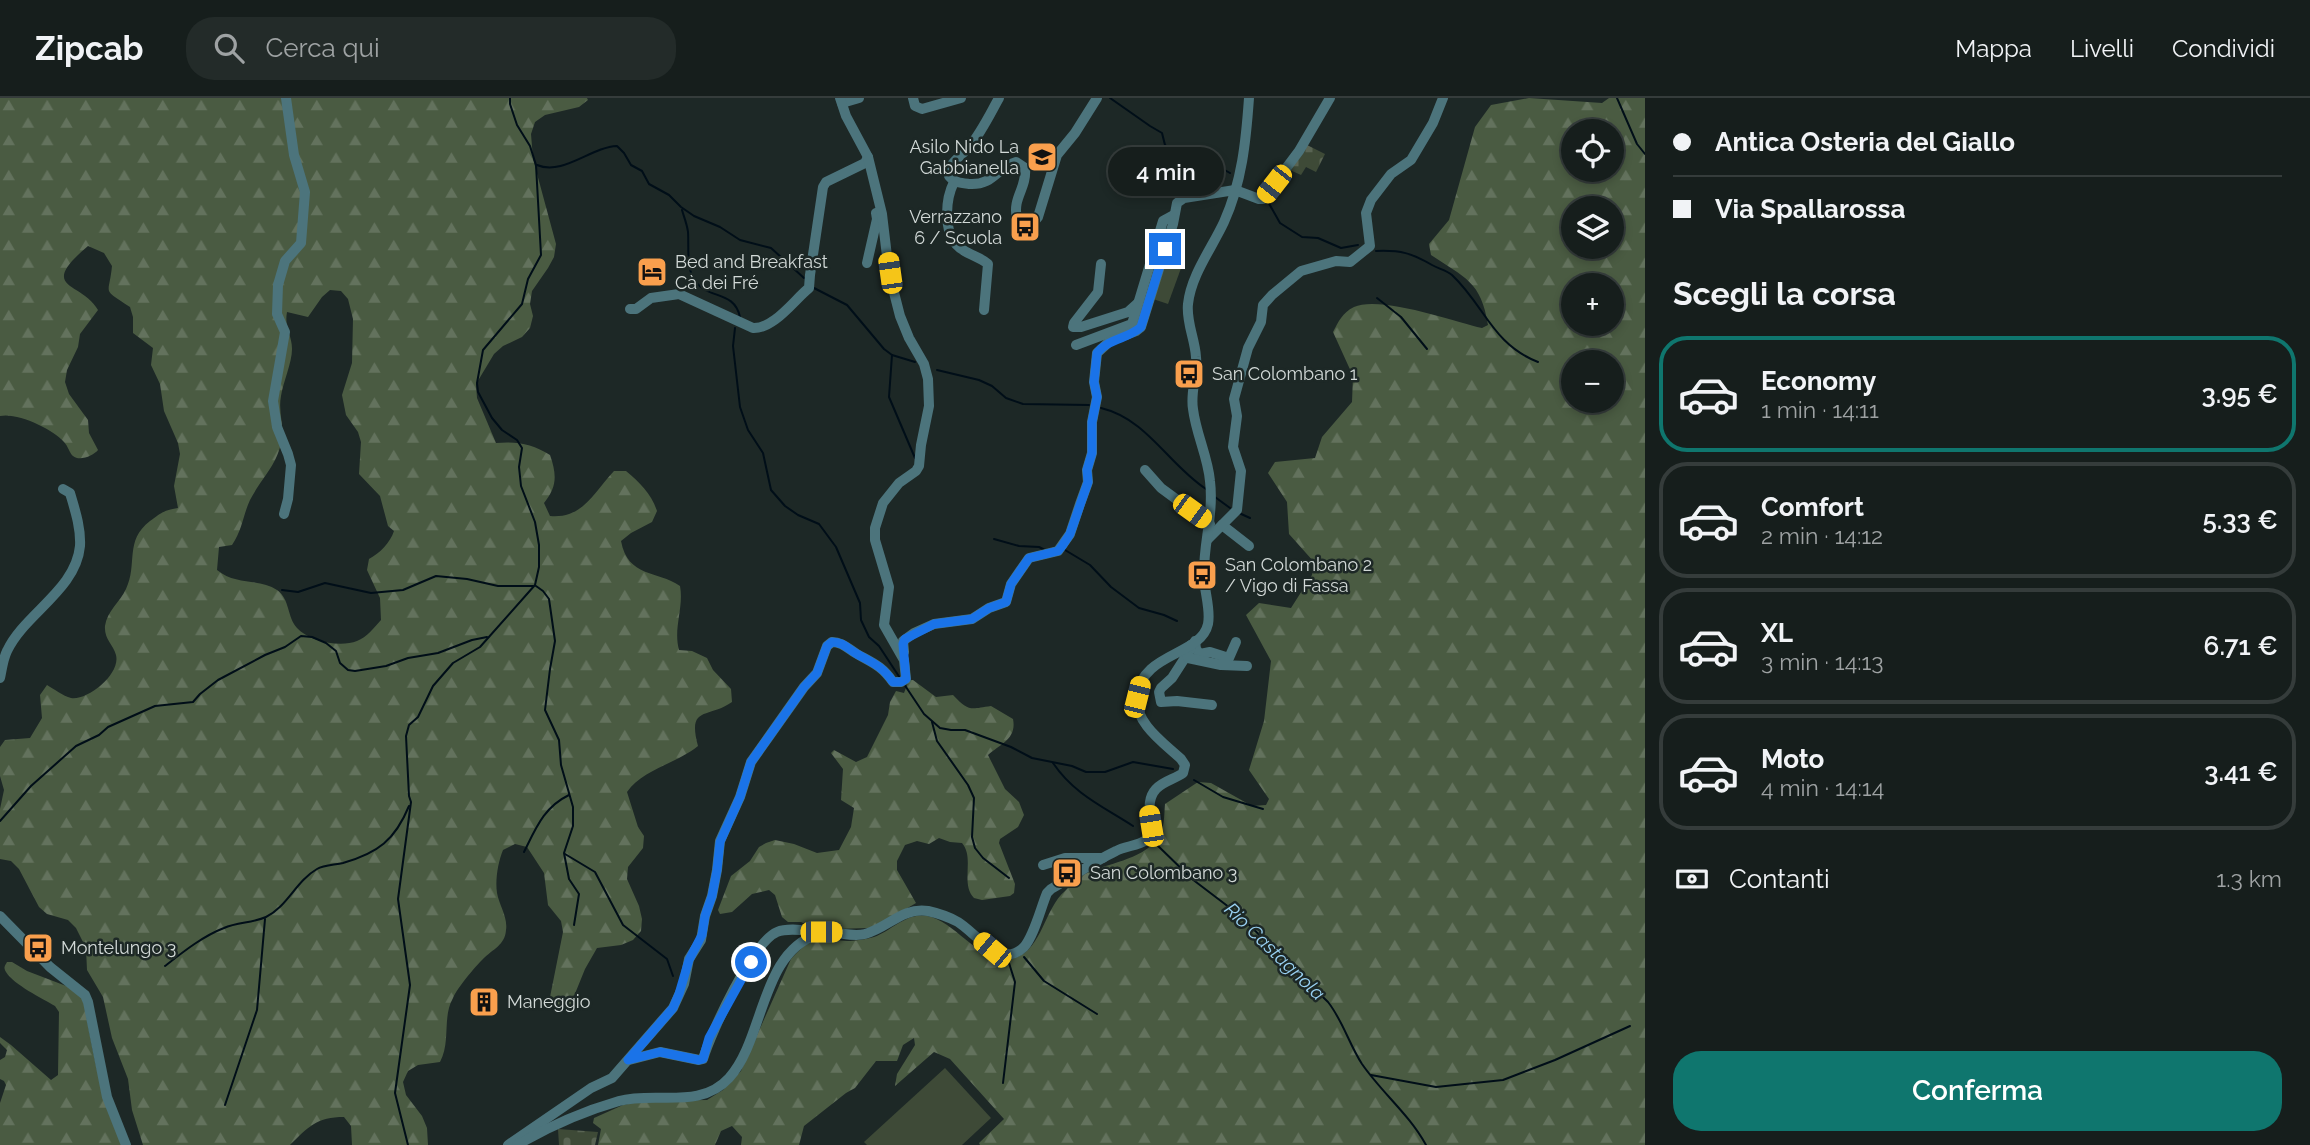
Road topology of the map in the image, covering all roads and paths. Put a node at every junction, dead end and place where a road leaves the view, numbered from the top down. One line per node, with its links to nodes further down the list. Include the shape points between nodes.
1 (286, 98): 24 (street, via 294,155 306,192 301,243 285,261 278,285 277,314 285,332 273,401 290,465)
2 (859, 98): 10 (street)
3 (913, 98): 4 (street, via 915,106 922,108)
4 (961, 98)
5 (999, 98): 12 (street, via 970,146 948,170)
6 (1097, 98): 12 (street, via 1057,155 1033,223 1017,219 1014,208 1026,177 1025,168 1016,162 989,181)
7 (1249, 98): 13 (street, via 1246,143)
8 (1330, 98): 13 (street, via 1299,151 1262,199)
9 (1443, 98): 26 (street, via 1410,160 1391,174 1371,200 1366,214 1370,246 1350,262 1336,261 1301,271 1263,305 1235,393 1233,447 1241,471 1237,510)
10 (841, 101): 11 (street)
11 (868, 158): 14 (street); 19 (street, via 823,187 809,288 775,318 753,328 679,294 650,298)
12 (954, 181): 20 (street, via 947,224 961,249 988,264)
13 (1235, 192): 15 (street, via 1184,198); 25 (street, via 1194,281 1188,306 1196,356 1192,406 1210,478)
14 (880, 206): 16 (street); 31 (street, via 900,316 924,364 930,393 919,466 883,503 875,528 889,587 884,625)
15 (1170, 217): 18 (street, via 1163,220); 31 (street, via 1173,224 1141,327 1110,341 1097,353 1088,482 1070,534 1058,551 1029,558 1011,584 1006,602 972,619 934,624 905,639)
16 (867, 263)
17 (1101, 264): 18 (street, via 1098,292 1073,327 1128,312)
18 (1139, 303): 21 (street, via 1132,324)
19 (630, 309)
20 (984, 310)
21 (1076, 345)
22 (1144, 470): 25 (street)
23 (63, 489): 33 (street, via 70,493 77,517 79,551 62,586 6,652)
24 (284, 514)
25 (1210, 524): 27 (street)
26 (1222, 525): 27 (street); 28 (street)
27 (1208, 540): 30 (street, via 1204,579 1208,623)
28 (1249, 546)
29 (1236, 642): 30 (street, via 1229,658 1200,654)
30 (1191, 646): 32 (street, via 1188,658); 34 (street, via 1161,688 1161,702); 35 (street, via 1151,668 1137,697 1145,724 1181,759 1184,773 1163,783 1149,799 1151,826 1146,840)
31 (904, 660): 39 (street, via 906,679 897,683 871,659 840,642 827,646 817,673 751,762 720,842 702,935 679,994 673,1008)
32 (1247, 666)
33 (0, 678)
34 (1212, 705)
35 (1104, 858): 36 (street, via 1065,858); 38 (street, via 1047,893 1029,940 1016,953 992,950 956,921 916,910 861,935)
36 (1044, 865)
37 (0, 916): 40 (street, via 89,1002 107,1097)
38 (821, 932): 39 (street, via 778,932 762,943 709,1038 703,1059 660,1052); 42 (street, via 781,962 743,1056 729,1078 710,1093 617,1102)
39 (628, 1060): 41 (street, via 612,1077)
40 (126, 1145)
41 (508, 1145)
42 (517, 1145)

